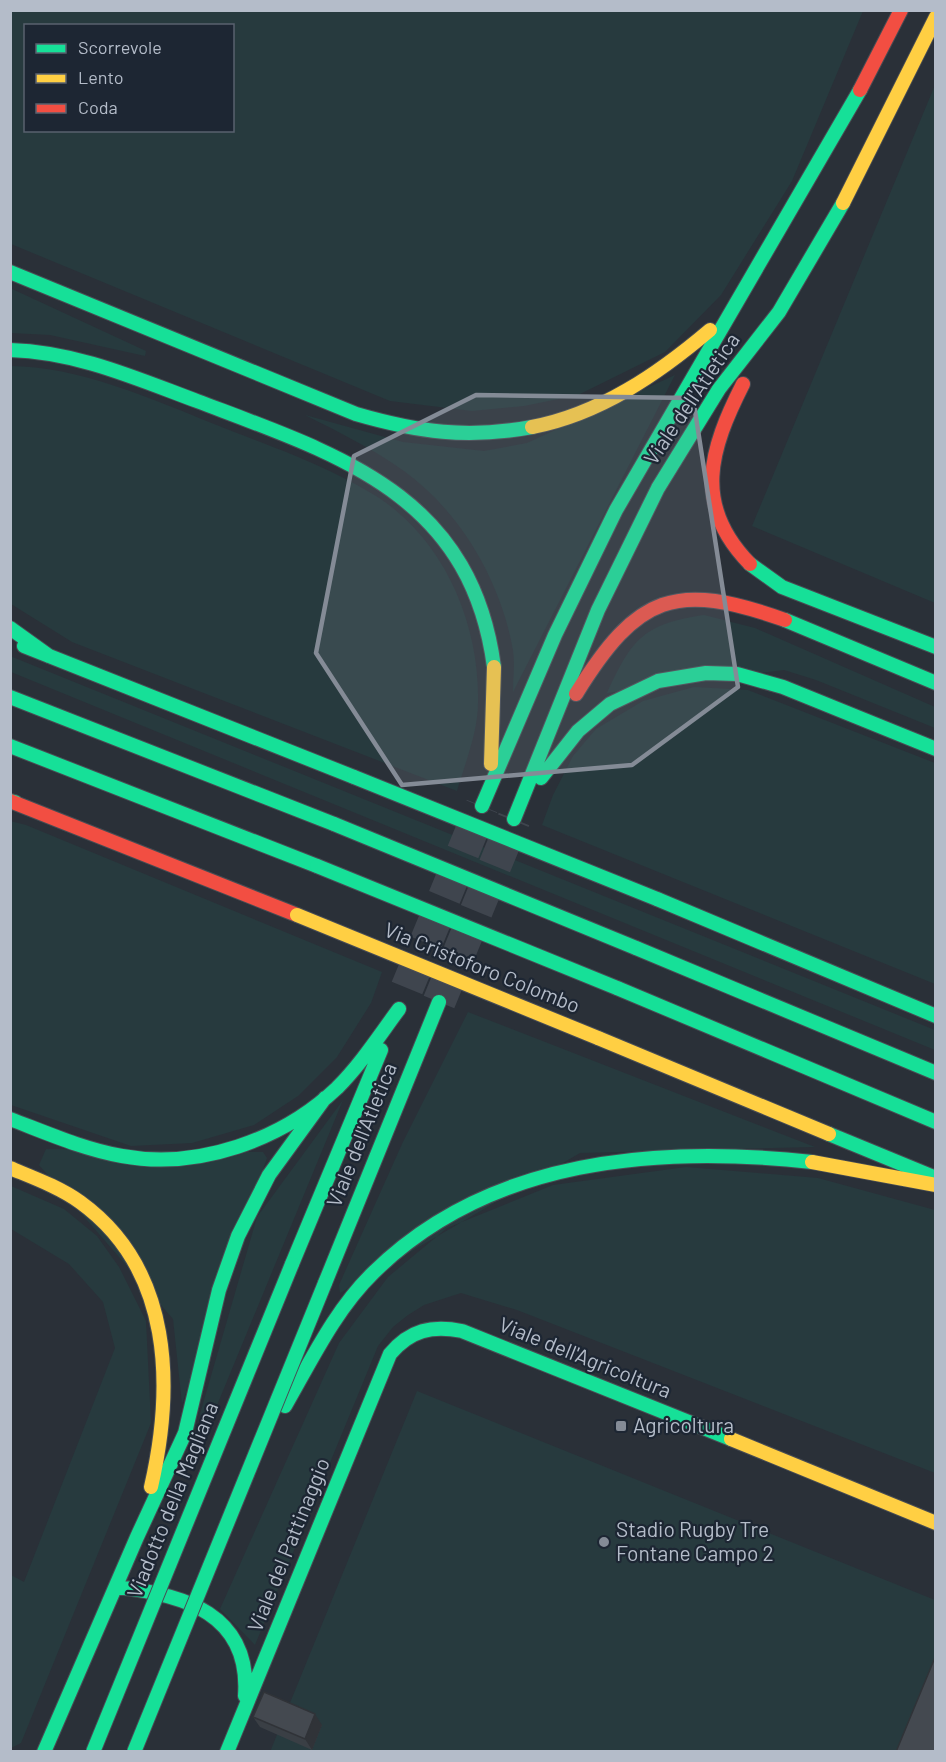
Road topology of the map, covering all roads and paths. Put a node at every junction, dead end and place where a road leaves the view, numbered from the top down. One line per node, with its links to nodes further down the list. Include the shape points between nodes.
1 (901, 10): 4 (main road, Viale dell'Atletica, via 841,128)
2 (936, 17): 5 (main road, Viale dell'Atletica, via 853,186)
3 (10, 272): 4 (main road, via 370,419 449,435 511,432 587,411 675,360)
4 (735, 306): 16 (main road, Viale dell'Atletica, via 637,472 565,610)
5 (779, 313): 9 (main road, via 728,414 714,451 711,488 720,524 734,548 766,579); 15 (main road, Viale dell'Atletica, via 709,404 640,521 589,625)
6 (10, 350): 16 (main road, via 46,351 80,359 266,427 384,480 422,513 441,534 468,578 487,629 494,674)
7 (10, 628): 10 (main road)
8 (10, 640): 10 (main road)
9 (936, 647)
10 (50, 656): 20 (main road, bridge, via 657,899)
11 (936, 683): 15 (main road, via 774,617 720,600 687,597 646,612 612,642)
12 (10, 697): 21 (main road, bridge, via 334,824)
13 (10, 746): 24 (main road, Via Cristoforo Colombo, bridge, via 617,988)
14 (936, 749): 15 (main road, Viale dell'Atletica, via 801,693 752,677 722,673 658,681 600,711 578,731 516,814)
15 (539, 758)
16 (490, 786): 18 (main road, Viale dell'Atletica)
17 (12, 801): 27 (main road, Via Cristoforo Colombo, bridge)
18 (482, 806)
19 (439, 1002): 31 (main road, Viale dell'Atletica, bridge)
20 (936, 1016)
21 (936, 1073)
22 (325, 1098): 23 (main road, via 254,1140 176,1159 140,1159 110,1153); 29 (main road, Viale dell'Atletica, via 349,1074 401,1004); 33 (main road, via 270,1175 238,1236 219,1290 185,1433)
23 (10, 1119)
24 (929, 1120): 25 (main road)
25 (936, 1131)
26 (10, 1168): 33 (main road, via 87,1207 118,1241 152,1301 162,1341 166,1417)
27 (936, 1178)
28 (936, 1185): 31 (main road, bridge, via 813,1162 725,1155 650,1156 579,1166 517,1184 456,1211 394,1253 364,1283 327,1335)
29 (292, 1264): 37 (main road, Viadotto della Magliana, bridge)
30 (390, 1354): 32 (main road, Viale dell'Agricoltura, via 417,1330 431,1326 455,1328); 35 (main road, Viale del Pattinaggio)
31 (258, 1451): 38 (main road, bridge)
32 (936, 1523)
33 (137, 1537): 34 (main road)
34 (116, 1587): 35 (main road, via 175,1597 228,1631 245,1663); 36 (main road)
35 (245, 1707): 39 (main road, Viale del Pattinaggio)
36 (44, 1752)
37 (93, 1752)
38 (134, 1752)
39 (227, 1752)

